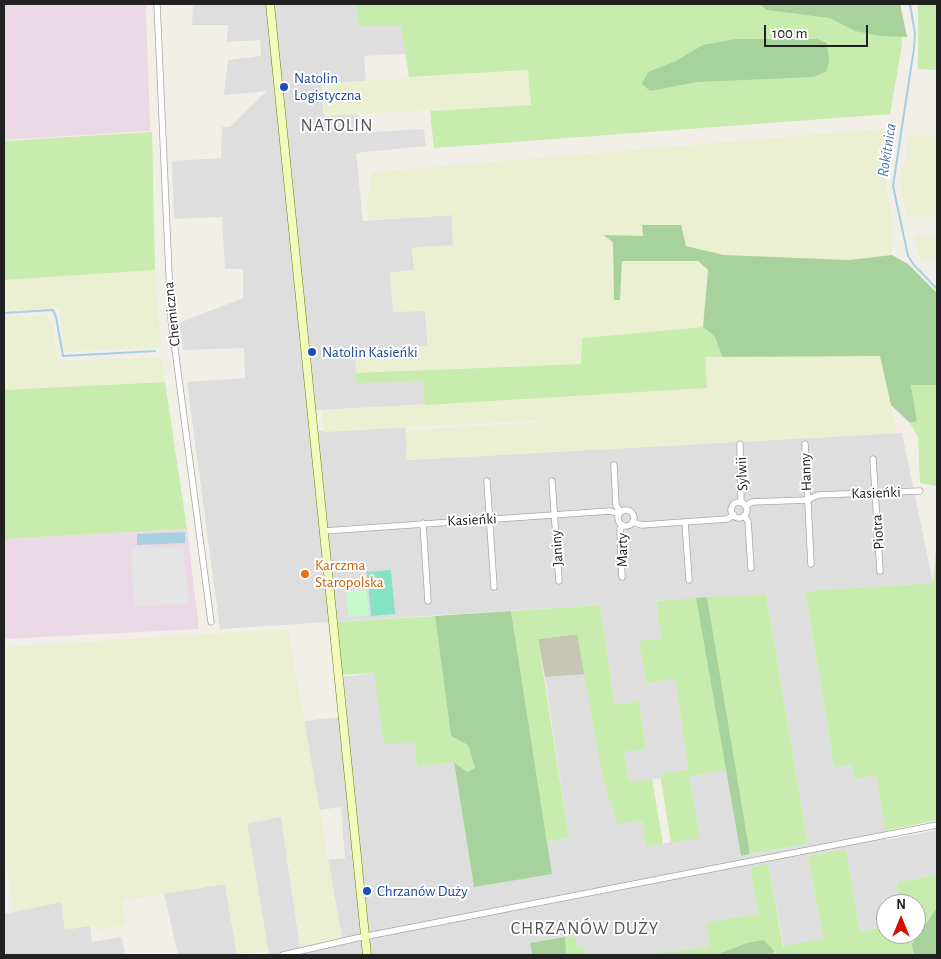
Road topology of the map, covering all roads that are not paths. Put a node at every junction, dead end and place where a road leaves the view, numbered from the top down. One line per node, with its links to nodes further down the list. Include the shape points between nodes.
1 (157, 4): 31 (street, Chemiczna, via 171,319)
2 (270, 4): 22 (street)
3 (740, 444): 12 (street, Sylwii)
4 (805, 444): 11 (street, Hanny)
5 (873, 459): 10 (street, Piotra)
6 (614, 465): 13 (street, via 616,506)
7 (487, 481): 17 (street)
8 (552, 481): 14 (street, Janiny)
9 (920, 491): 10 (street, Kasieńki)
10 (875, 493): 11 (street, Kasieńki, via 818,495); 25 (street, Piotra)
11 (807, 500): 12 (street, Kasieńki); 23 (street, Hanny)
12 (743, 504): 15 (street, via 733,507); 16 (street, via 747,512)
13 (620, 513): 14 (street, Kasieńki); 18 (street, via 628,510 632,513); 21 (street, via 618,520)
14 (554, 514): 17 (street, Kasieńki); 28 (street, Janiny)
15 (734, 515): 16 (street); 19 (street, via 727,519)
16 (744, 516): 24 (street, via 748,521)
17 (489, 519): 20 (street, Kasieńki); 29 (street)
18 (632, 522): 19 (street); 21 (street)
19 (685, 522): 27 (street)
20 (423, 523): 22 (street, Kasieńki); 30 (street)
21 (623, 525): 26 (street, Marty, via 620,529)
22 (324, 530): 33 (street)
23 (811, 564)
24 (751, 568)
25 (880, 571)
26 (622, 577)
27 (689, 580)
28 (559, 582)
29 (494, 587)
30 (428, 601)
31 (211, 622)
32 (937, 825): 33 (street)
33 (365, 937): 34 (street); 35 (street)
34 (282, 955)
35 (367, 955)

